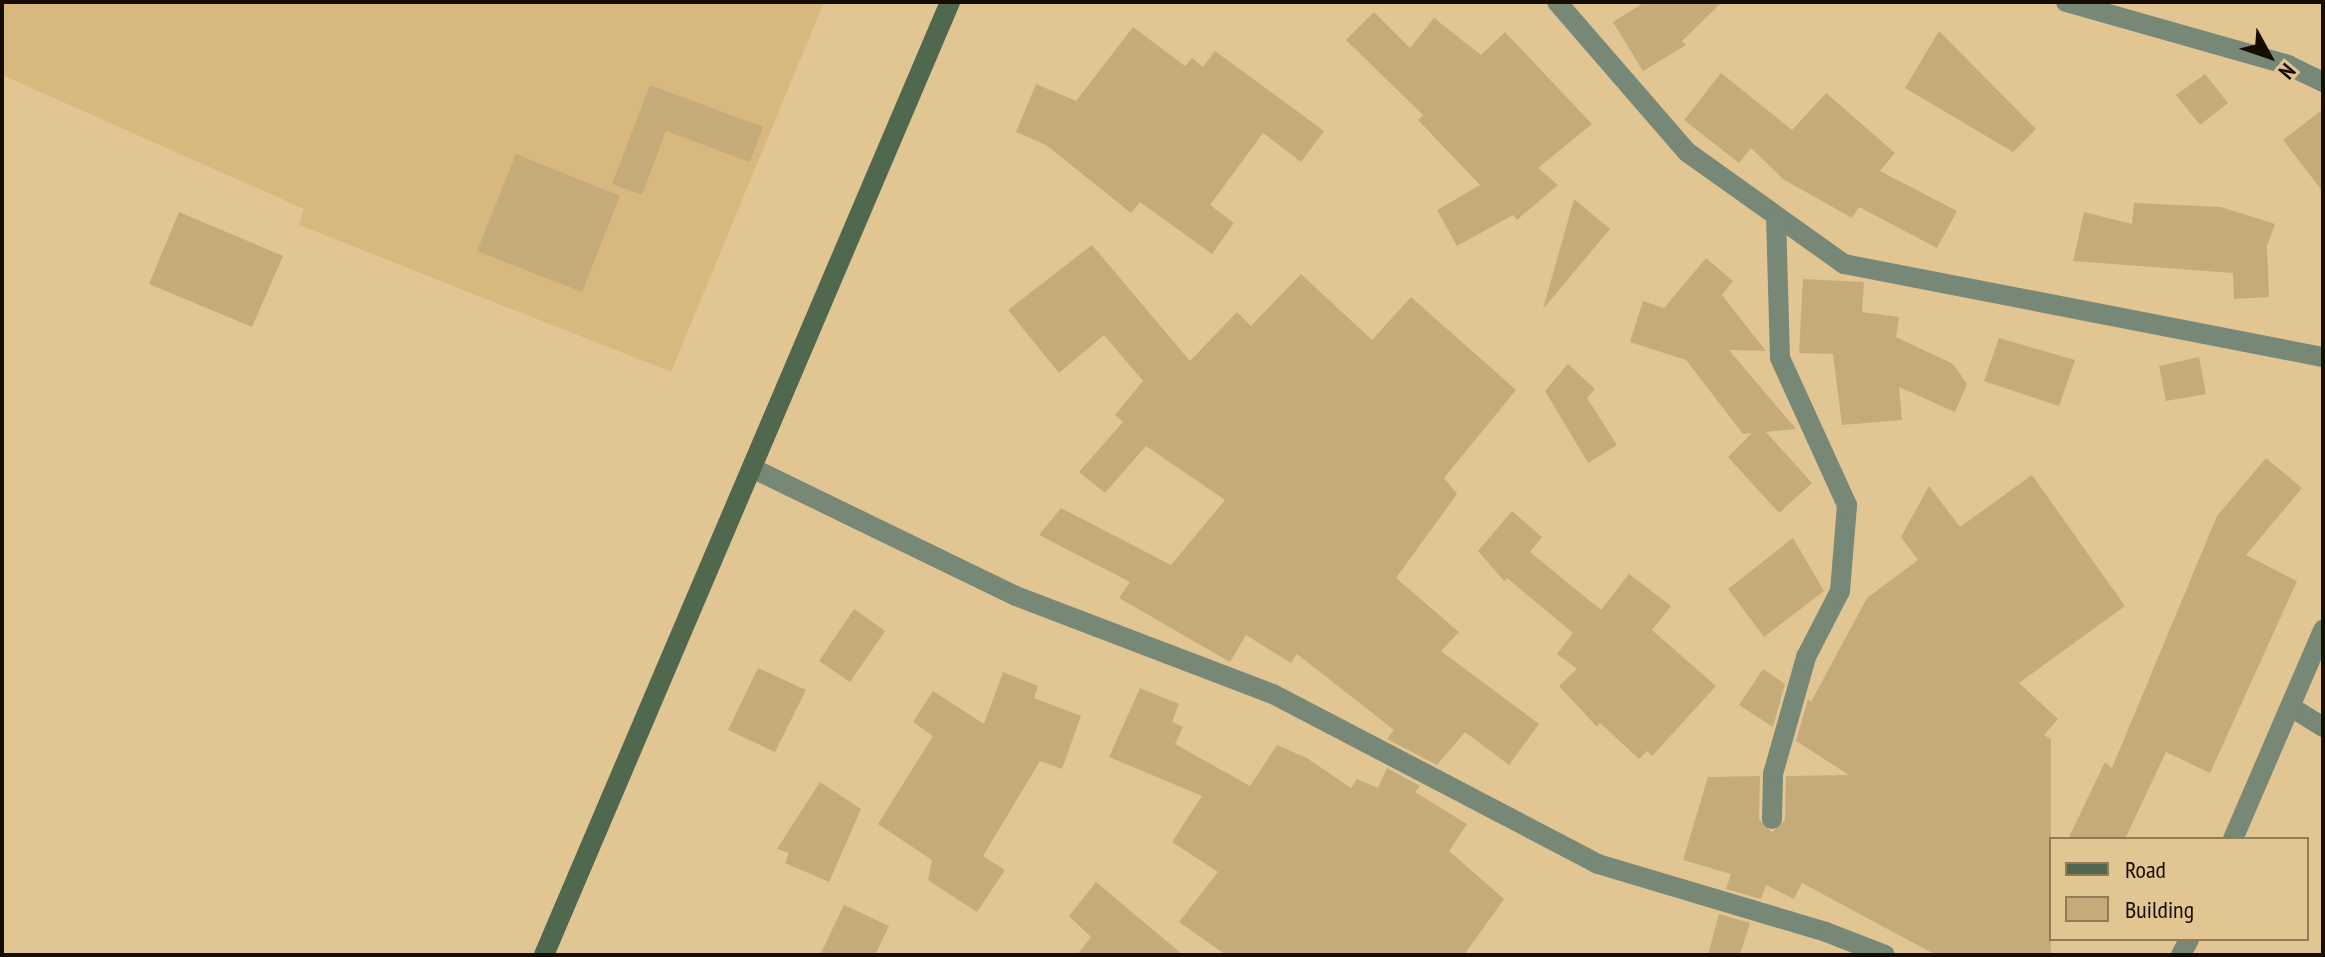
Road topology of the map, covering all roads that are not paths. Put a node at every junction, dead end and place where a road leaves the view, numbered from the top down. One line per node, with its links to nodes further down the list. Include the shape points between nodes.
1 (950, 2): 7 (main road)
2 (1557, 2): 5 (street, via 1687,152)
3 (2066, 2): 4 (street, via 2288,65)
4 (2323, 82)
5 (1776, 218): 6 (street, via 1844,264); 11 (street, via 1780,358 1847,505 1840,591 1806,657 1773,774)
6 (2323, 357)
7 (754, 469): 13 (main road); 14 (street, via 1016,596 1273,694 1598,864 1826,932)
8 (2323, 630): 9 (street)
9 (2291, 707): 10 (street); 12 (street)
10 (2323, 727)
11 (1772, 819)
12 (2234, 837)
13 (544, 955)
14 (1885, 955)

